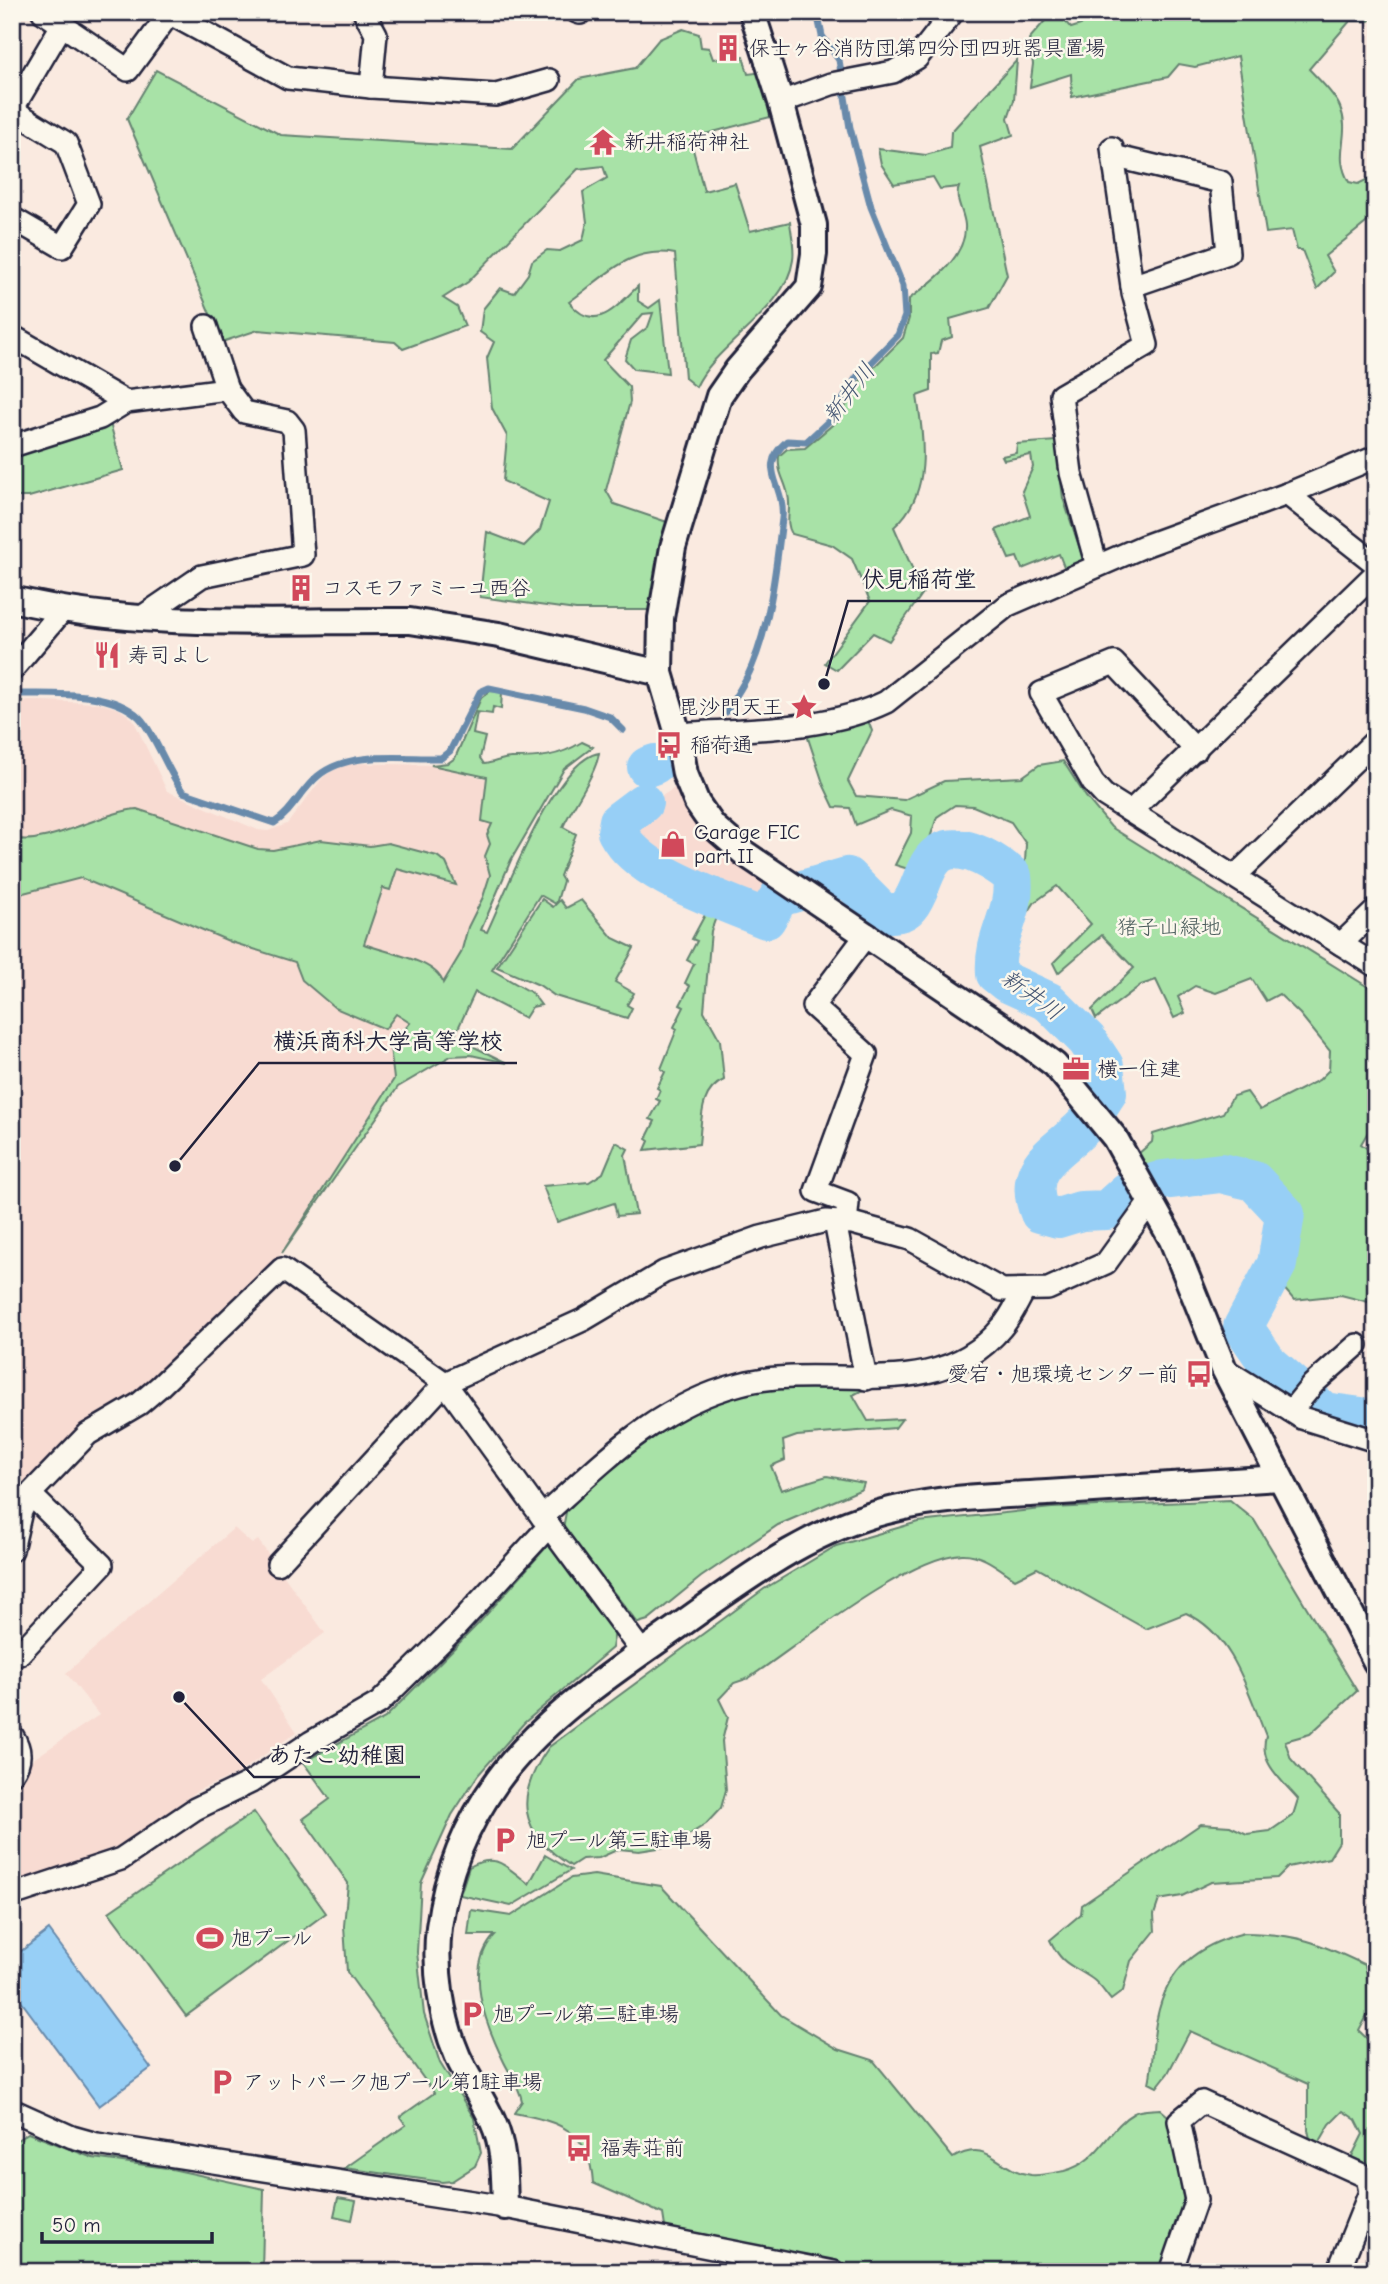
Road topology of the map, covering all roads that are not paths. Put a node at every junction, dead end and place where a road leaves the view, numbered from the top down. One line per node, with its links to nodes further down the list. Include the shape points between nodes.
1 (43, 12): 6 (street)
2 (364, 12): 8 (street, via 376,34)
3 (752, 12): 9 (street)
4 (953, 12): 9 (street, via 917,58 893,72)
5 (168, 13): 6 (street, via 128,70); 8 (street, via 288,78)
6 (62, 25): 10 (street)
7 (549, 80): 8 (street, via 496,95)
8 (371, 87)
9 (781, 102): 27 (street, via 814,225 809,287 719,396 673,547 661,618)
10 (13, 111): 11 (street, via 66,143 89,204 62,247)
11 (12, 218)
12 (1132, 286): 12 (street, via 1113,152 1221,182 1228,253); 21 (street, via 1147,345 1061,395 1072,473)
13 (206, 326): 15 (street)
14 (12, 337): 16 (street)
15 (227, 389): 16 (street); 25 (street, via 244,412 287,421 294,430 303,555 202,576)
16 (126, 402): 17 (street, via 100,418)
17 (12, 446)
18 (1376, 457): 19 (street)
19 (1287, 494): 20 (street); 21 (street)
20 (1376, 564)
21 (1097, 566): 28 (street, via 1008,605 886,702 865,712 808,723)
22 (1376, 573): 30 (street)
23 (12, 599): 24 (street)
24 (62, 611): 25 (street); 26 (street)
25 (139, 620): 27 (street, via 410,621 499,635)
26 (12, 670)
27 (660, 673): 28 (street)
28 (678, 734): 34 (street, via 685,774 713,826 811,900)
29 (1376, 740): 32 (street)
30 (1196, 750): 31 (street); 31 (street, via 1114,663 1041,693 1093,783 1104,795)
31 (1132, 810): 32 (street)
32 (1235, 876): 35 (street)
33 (1376, 910): 35 (street)
34 (867, 934): 37 (street, via 1044,1057 1101,1119); 38 (street, via 813,1006 866,1054 816,1191 848,1203)
35 (1341, 944): 36 (street)
36 (1376, 966)
37 (1148, 1199): 39 (street, via 1106,1263 1048,1289); 41 (street, via 1172,1240)
38 (840, 1222): 39 (street, via 910,1239 1002,1290); 42 (street); 43 (street, via 815,1223 761,1237 664,1272 583,1320)
39 (1024, 1291): 42 (street, via 1002,1327 957,1363 898,1378)
40 (1357, 1345): 44 (street, via 1313,1384)
41 (1224, 1369): 44 (street); 46 (street)
42 (866, 1379): 48 (street, via 795,1376 740,1384 660,1416 624,1444)
43 (445, 1383): 47 (street, via 282,1269 159,1387 88,1434); 48 (street); 50 (street)
44 (1291, 1411): 45 (street)
45 (1376, 1441)
46 (1280, 1478): 52 (street, via 976,1498 893,1509 798,1546); 53 (street)
47 (30, 1494): 49 (street); 51 (street, via 102,1565 19,1654)
48 (546, 1521): 52 (street); 56 (street, via 456,1627 379,1703 251,1782 195,1809 121,1859)
49 (12, 1550)
50 (278, 1564)
51 (12, 1647)
52 (642, 1652): 58 (street, via 574,1702 499,1777 475,1814 444,1899 438,1958 447,2024 457,2055 499,2140)
53 (1376, 1662)
54 (12, 1735): 55 (street, via 20,1747 19,1765)
55 (12, 1774)
56 (12, 1895)
57 (12, 2110): 58 (street, via 97,2144)
58 (505, 2207): 59 (street)
59 (834, 2272)
60 (1171, 2272): 61 (street, via 1196,2200 1179,2121 1202,2102 1367,2176 1370,2192)
61 (1338, 2272)

